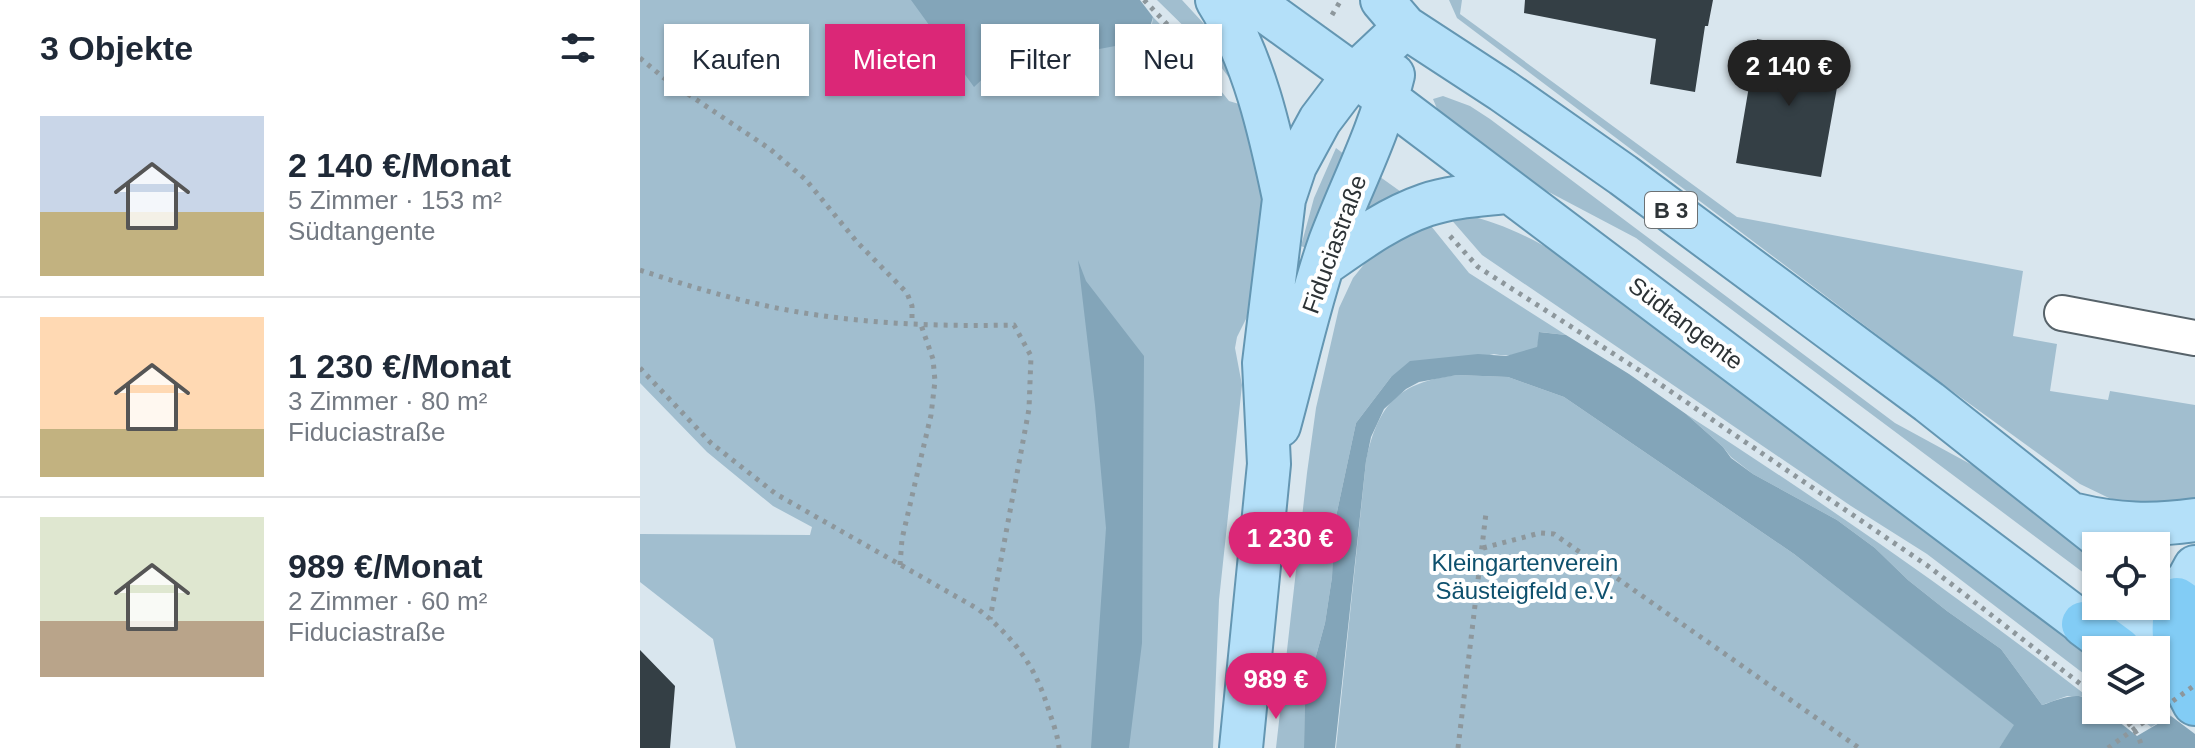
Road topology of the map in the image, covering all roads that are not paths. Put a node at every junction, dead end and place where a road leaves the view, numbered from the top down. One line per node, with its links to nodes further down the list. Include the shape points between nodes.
1 (1217, 0): 7 (main road, via 1231,22 1258,96)
2 (1250, 0): 4 (main road, Südtangente)
3 (1401, 9): 4 (main road, Fiduciastraße); 5 (main road, Fiduciastraße); 12 (main road, B 3, via 1503,91 1917,393)
4 (1354, 75): 5 (main road, Südtangente); 7 (main road, Fiduciastraße, via 1314,130)
5 (1387, 99): 6 (main road, Südtangente); 8 (main road, Fiduciastraße)
6 (1508, 192): 8 (main road, via 1427,204 1382,225); 16 (main road, Südtangente)
7 (1284, 199): 11 (main road, Fiduciastraße, via 1264,363)
8 (1323, 265): 11 (main road, Fiduciastraße)
9 (2062, 313): 10 (lane)
10 (2195, 338)
11 (1269, 464): 20 (main road, Fiduciastraße)
12 (2071, 513): 13 (main road, via 2133,525); 14 (main road, B 3)
13 (2195, 520)
14 (2094, 532)
15 (2182, 600): 16 (main road); 19 (highway, via 2176,660)
16 (2084, 624): 17 (highway, Südtangente)
17 (2100, 636)
18 (2170, 686): 19 (highway)
19 (2195, 704)
20 (1241, 748)

